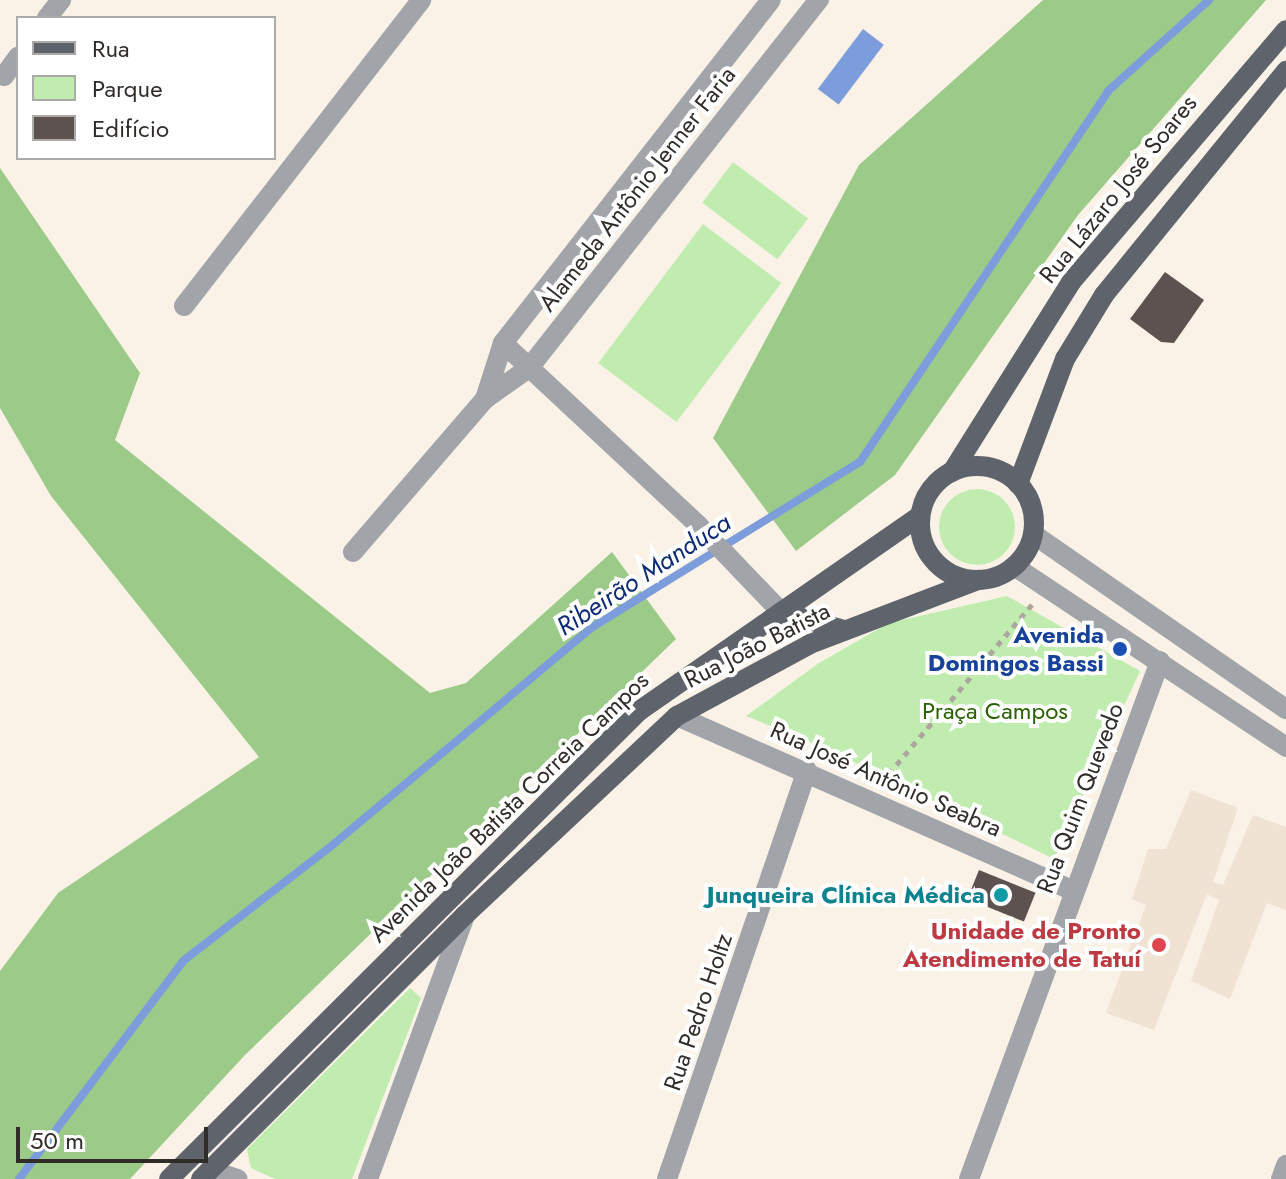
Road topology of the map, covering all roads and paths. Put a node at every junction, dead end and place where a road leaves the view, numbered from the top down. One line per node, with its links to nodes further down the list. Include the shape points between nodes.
1 (61, 0): 5 (street)
2 (421, 0): 10 (street)
3 (771, 0): 11 (street, Alameda Antônio Jenner Faria)
4 (819, 0): 12 (street, Alameda Antônio Jenner Faria)
5 (49, 16)
6 (1286, 30): 14 (main road, Rua Lázaro José Soares, via 1071,282)
7 (16, 60): 9 (street)
8 (1286, 71): 15 (main road, via 1104,295 1065,359)
9 (4, 76)
10 (184, 306)
11 (503, 343): 12 (street); 13 (street, Alameda Antônio Jenner Faria)
12 (529, 368): 13 (street, Alameda Antônio Jenner Faria); 22 (street, via 697,524)
13 (485, 399): 18 (street, Alameda Antônio Jenner Faria)
14 (952, 472): 15 (main road, via 987,467); 16 (main road, via 931,489)
15 (1018, 484): 17 (main road, via 1034,516)
16 (920, 516): 20 (main road, via 921,535 941,568); 22 (main road, Avenida João Batista Correia Campos)
17 (1033, 534): 19 (main road); 25 (street)
18 (353, 552)
19 (1014, 566): 20 (main road); 21 (street)
20 (978, 580): 23 (main road, Rua João Batista)
21 (1047, 586): 24 (street); 29 (path)
22 (781, 612): 23 (main road); 34 (main road, Avenida João Batista Correia Campos, via 639,711)
23 (844, 630): 26 (main road, Rua João Batista, via 723,686)
24 (1160, 661): 27 (street); 30 (street, Rua Quim Quevedo)
25 (1286, 709)
26 (677, 716): 28 (street, Rua José Antônio Seabra); 31 (main road, Rua João Batista)
27 (1286, 747)
28 (807, 770): 29 (street, Rua José Antônio Seabra); 37 (street, Rua Pedro Holtz)
29 (867, 799): 30 (street, Rua José Antônio Seabra)
30 (1073, 891): 38 (street, Rua Quim Quevedo)
31 (465, 915): 33 (main road, Rua João Batista); 36 (street)
32 (1286, 1165): 39 (street)
33 (206, 1174): 35 (street)
34 (169, 1179)
35 (238, 1179)
36 (368, 1179)
37 (667, 1179)
38 (969, 1179)
39 (1281, 1179)

